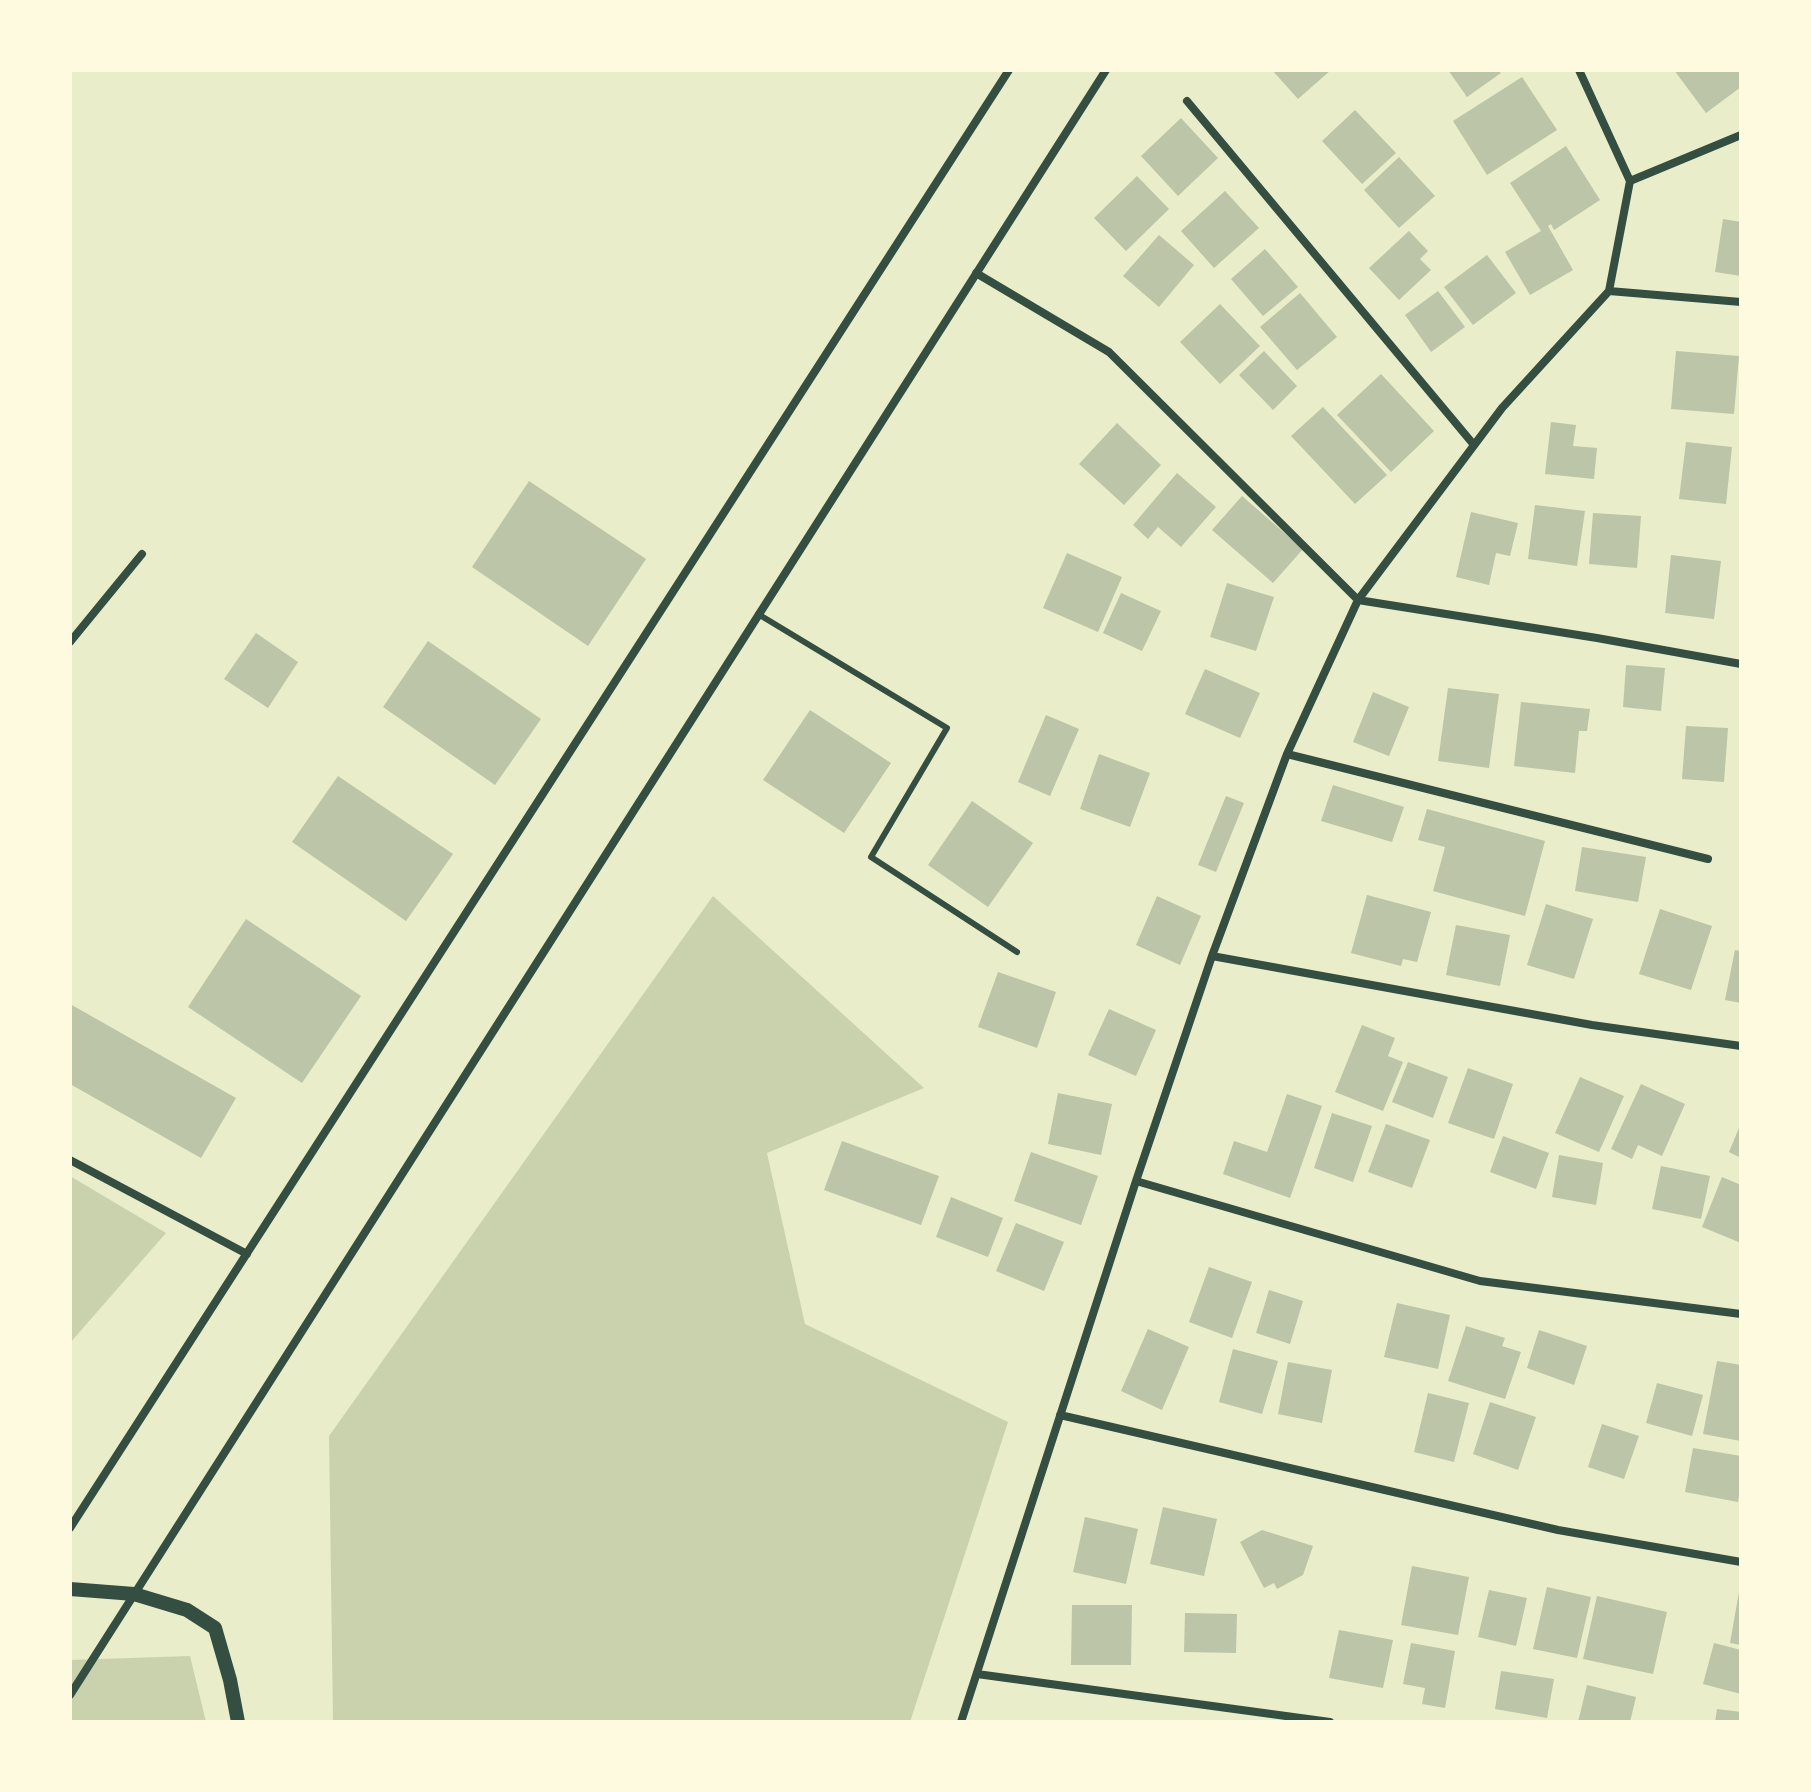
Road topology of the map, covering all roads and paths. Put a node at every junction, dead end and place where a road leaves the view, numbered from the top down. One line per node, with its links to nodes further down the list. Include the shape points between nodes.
1 (1009, 70): 23 (street)
2 (1106, 70): 7 (street)
3 (1579, 70): 6 (street)
4 (1187, 101): 10 (street)
5 (1741, 135): 6 (street)
6 (1630, 181): 8 (street)
7 (976, 273): 12 (street, via 1109,352); 13 (street)
8 (1609, 291): 9 (street); 10 (street)
9 (1741, 302)
10 (1474, 445): 12 (street)
11 (142, 554): 14 (street)
12 (1358, 600): 15 (street); 16 (street)
13 (758, 614): 18 (lane, via 947,728 871,857); 29 (street)
14 (70, 642)
15 (1741, 664)
16 (1287, 754): 17 (street); 19 (street)
17 (1708, 859)
18 (1017, 952)
19 (1212, 956): 20 (street, via 1592,1025); 22 (street)
20 (1741, 1046)
21 (70, 1160): 23 (street)
22 (1136, 1181): 24 (street, via 1480,1281); 25 (street)
23 (247, 1254): 26 (street)
24 (1741, 1314)
25 (1060, 1415): 27 (street, via 1558,1530); 30 (street)
26 (70, 1528)
27 (1741, 1562)
28 (70, 1589): 29 (street)
29 (134, 1594): 31 (street); 32 (street, via 187,1610 215,1628)
30 (977, 1674): 33 (street); 34 (street)
31 (70, 1695)
32 (238, 1722)
33 (961, 1722)
34 (1330, 1722)

